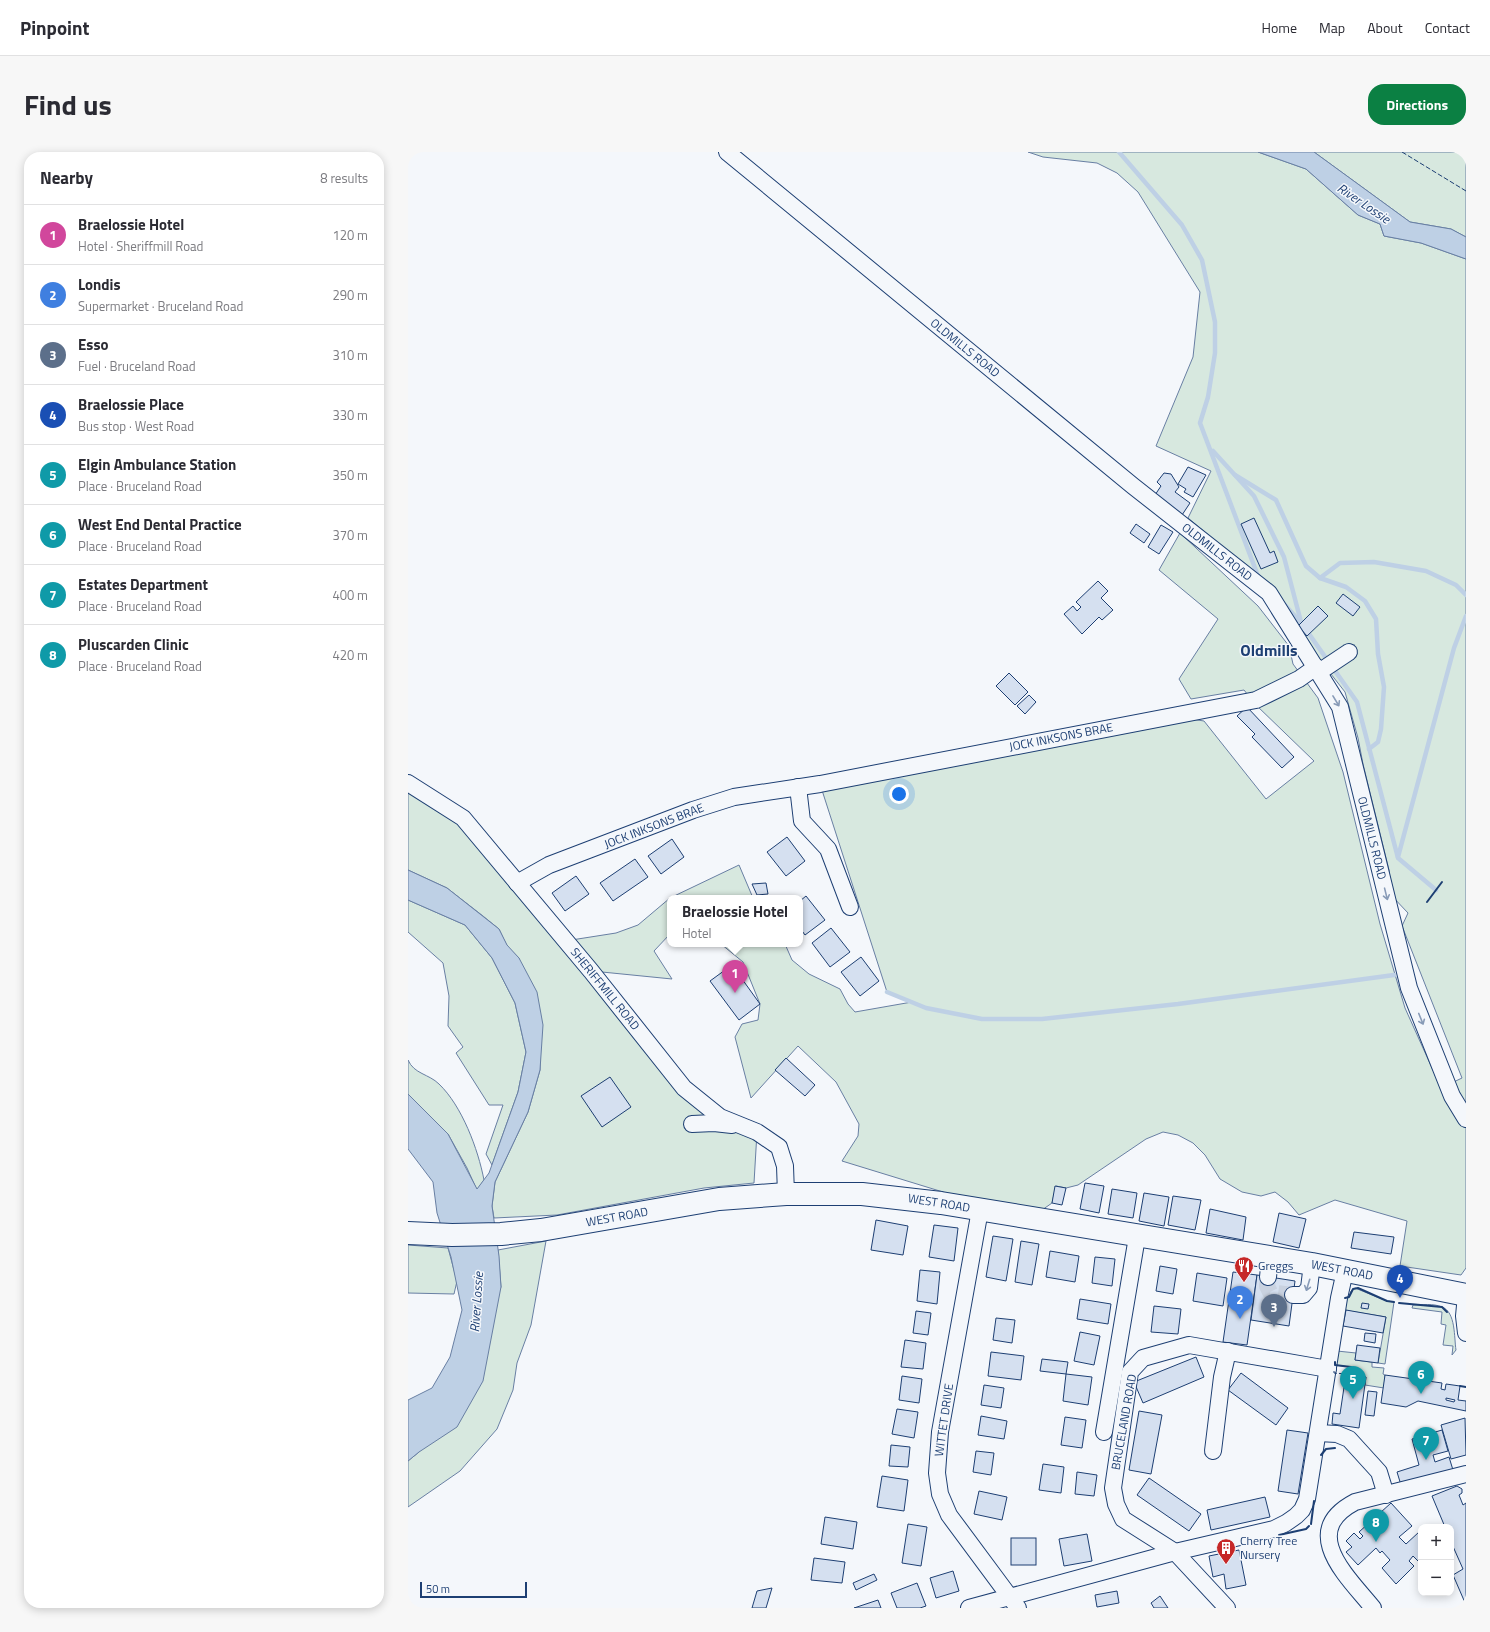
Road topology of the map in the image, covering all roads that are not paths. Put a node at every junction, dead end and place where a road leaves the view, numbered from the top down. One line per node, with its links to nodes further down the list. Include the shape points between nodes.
1 (727, 152): 3 (street, OLDMILLS ROAD, via 1133,486 1269,593)
2 (1344, 655): 3 (street, JOCK INKSONS BRAE)
3 (1320, 669): 5 (street, JOCK INKSONS BRAE, via 1256,700); 8 (street, OLDMILLS ROAD, one-way to 8, via 1340,708 1409,988 1452,1096)
4 (408, 783): 6 (street, SHERIFFMILL ROAD, via 463,818)
5 (798, 787): 6 (street, JOCK INKSONS BRAE, via 734,797 693,810 549,865); 7 (street, via 802,820 828,849)
6 (517, 883): 10 (street, SHERIFFMILL ROAD, via 684,1088 720,1117)
7 (850, 906)
8 (1466, 1119)
9 (692, 1124): 10 (street, via 714,1123)
10 (745, 1127): 11 (street, SHERIFFMILL ROAD, via 779,1147 785,1166)
11 (786, 1194): 12 (highway, WEST ROAD, via 902,1197); 13 (highway, WEST ROAD, via 719,1198 566,1226 501,1234)
12 (980, 1210): 14 (highway, WEST ROAD); 28 (street, WITTET DRIVE, via 940,1432 937,1473 940,1494 949,1515)
13 (408, 1233)
14 (1137, 1237): 15 (highway, WEST ROAD, via 1269,1268); 22 (street)
15 (1312, 1264): 16 (highway, WEST ROAD); 18 (street, one-way to 18, via 1309,1288 1303,1296)
16 (1345, 1270): 17 (highway, WEST ROAD); 21 (street)
17 (1466, 1294): 19 (street)
18 (1293, 1295)
19 (1466, 1333)
20 (1228, 1351): 21 (street, BRUCELAND ROAD); 24 (street); 27 (street, BRUCELAND ROAD, via 1189,1345 1143,1358 1130,1372 1112,1488 1116,1504 1123,1519)
21 (1328, 1369): 23 (street)
22 (1104, 1432)
23 (1318, 1433): 26 (street, via 1337,1434 1349,1439 1379,1472); 27 (street, via 1307,1499 1296,1516 1274,1529)
24 (1212, 1451)
25 (1466, 1474): 26 (street)
26 (1386, 1495): 31 (street, via 1355,1502 1346,1508 1331,1526 1329,1535 1330,1549 1335,1560)
27 (1175, 1552): 28 (street); 30 (street, BRUCELAND ROAD)
28 (1014, 1602): 29 (street)
29 (969, 1608)
30 (1227, 1608)
31 (1373, 1608)

